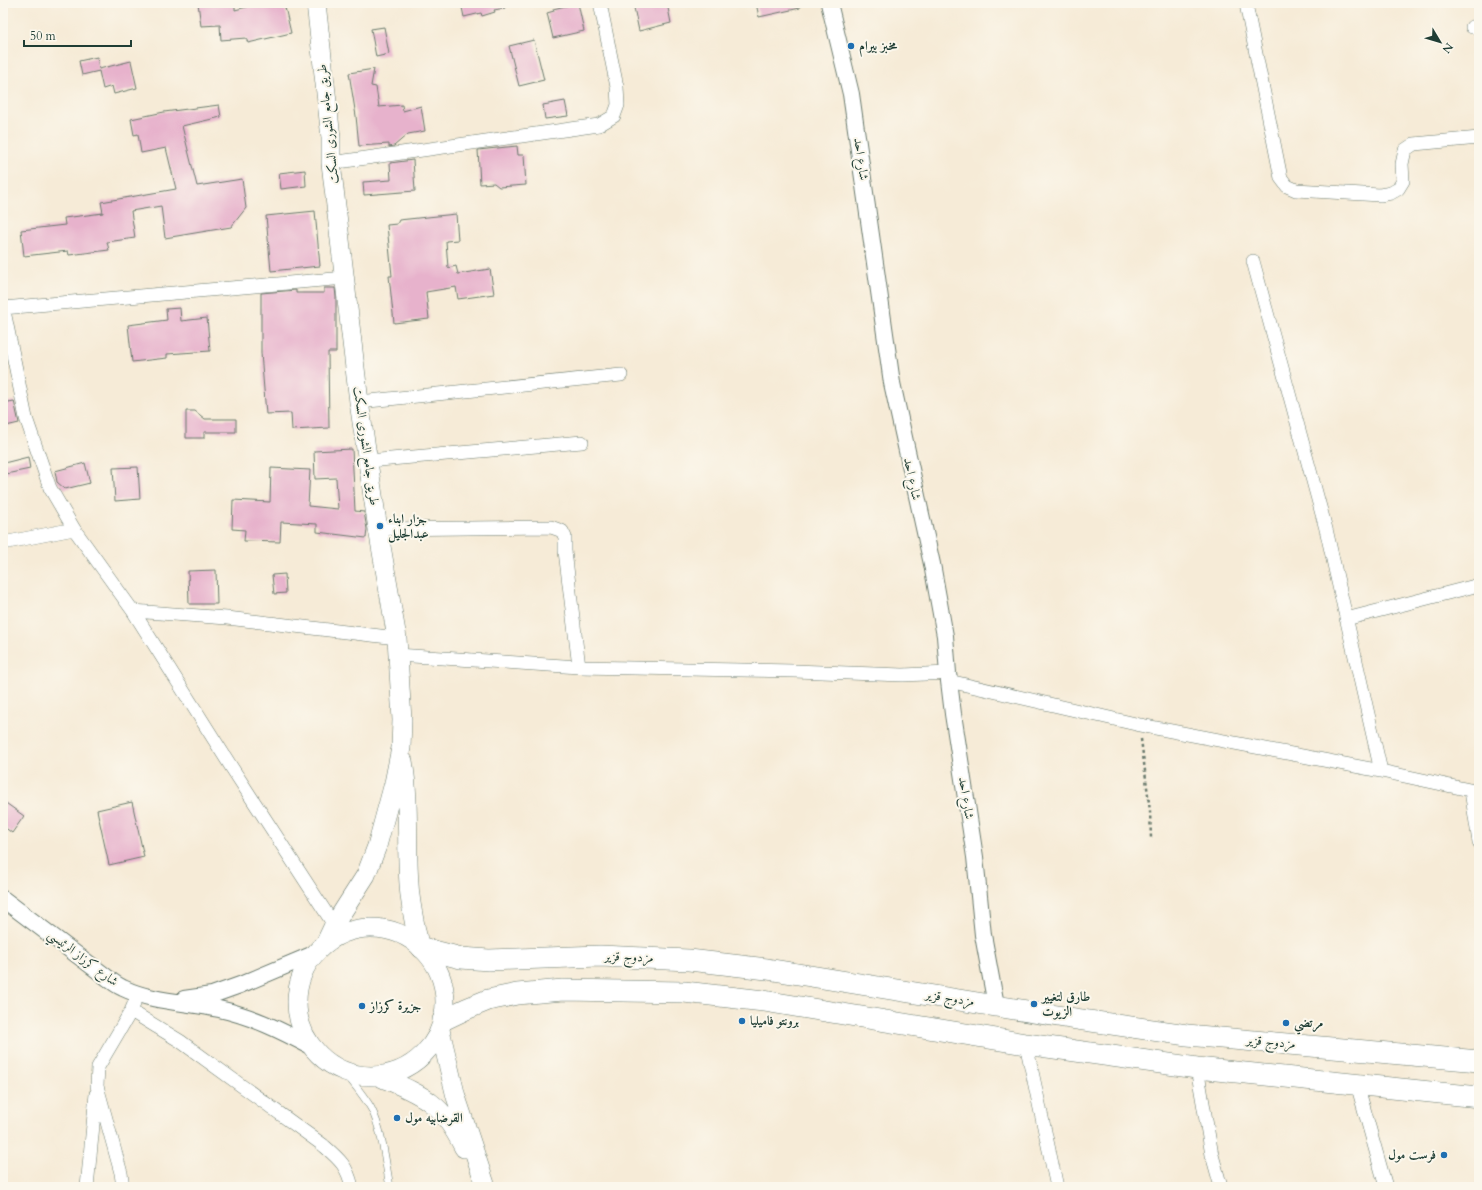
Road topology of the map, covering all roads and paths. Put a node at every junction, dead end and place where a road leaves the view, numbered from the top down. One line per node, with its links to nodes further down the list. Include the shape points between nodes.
1 (316, 3): 6 (main road, طريق جامع الشورى السكت)
2 (600, 3): 6 (street, via 617,86 618,105 614,116 599,125)
3 (829, 3): 22 (street, شارع احد, via 851,94 892,383 946,636)
4 (1246, 4): 5 (street, via 1281,178 1288,186 1304,191 1380,195 1392,193 1403,181 1402,164 1405,150 1414,144)
5 (1479, 138)
6 (332, 163): 8 (main road, طريق جامع الشورى السكت)
7 (1253, 261): 19 (street, via 1326,529)
8 (345, 278): 9 (street); 11 (main road, طريق جامع الشورى السكت)
9 (3, 307): 14 (street, via 26,418 50,488)
10 (621, 375): 11 (street)
11 (359, 402): 13 (main road, طريق جامع الشورى السكت)
12 (582, 442): 13 (street)
13 (368, 461): 15 (main road, طريق جامع الشورى السكت)
14 (74, 529): 16 (street); 18 (street)
15 (378, 529): 20 (main road, طريق جامع الشورى السكت); 21 (street, via 551,527 562,531 565,537)
16 (3, 543)
17 (1479, 585): 19 (street)
18 (133, 611): 20 (street, via 227,618); 30 (street)
19 (1346, 619): 25 (street)
20 (397, 646): 21 (street); 24 (main road, طريق جامع الشورى السكت, via 402,720)
21 (579, 667): 22 (street)
22 (948, 677): 23 (street); 35 (street, شارع احد)
23 (1140, 725): 25 (street); 27 (path)
24 (401, 748): 30 (main road, طريق جامع الشورى السكت, via 377,846 366,875); 31 (main road, via 407,783 409,885)
25 (1381, 771): 26 (street)
26 (1475, 791): 28 (street)
27 (1152, 838)
28 (1479, 842)
29 (3, 899): 33 (street, شارع كرزاز الرئيسي, via 122,988)
30 (334, 925): 32 (main road, طريق جامع الشورى السكت)
31 (420, 946): 32 (main road, via 389,930 372,928 355,929 339,935); 35 (main road, مزدوج قزير, via 461,958 489,960 600,956 689,960 767,968); 38 (main road, via 440,974 444,989 445,1005)
32 (320, 948): 34 (street, شارع كرزاز الرئيسي, via 240,985 219,992); 40 (main road, طريق جامع الشورى السكت, via 307,964 298,992 300,1021)
33 (138, 993): 34 (street, شارع كرزاز الرئيسي); 36 (street)
34 (171, 1001): 40 (street, شارع كرزاز الرئيسي, via 217,1008 242,1015 270,1025)
35 (996, 1005): 37 (main road, مزدوج قزير)
36 (131, 1011): 47 (street, via 98,1067); 51 (street, via 186,1045 323,1145 341,1160)
37 (1076, 1019): 41 (main road); 42 (main road, مزدوج قزير, via 1187,1035)
38 (441, 1025): 39 (main road, via 466,1009 488,1000 517,994 563,990 684,992 764,1001); 45 (main road, via 428,1050 415,1061 400,1070); 53 (main road, via 456,1097)
39 (1026, 1044): 41 (main road); 54 (street)
40 (312, 1047): 44 (main road, طريق جامع الشورى السكت, via 322,1058)
41 (1073, 1051): 43 (main road)
42 (1479, 1061)
43 (1197, 1068): 46 (main road); 55 (street, via 1212,1155)
44 (342, 1070): 45 (main road, طريق جامع الشورى السكت, via 363,1076); 52 (lane, via 366,1101 376,1120)
45 (378, 1076): 53 (main road, via 422,1096 440,1111 455,1130)
46 (1357, 1084): 48 (main road); 56 (street)
47 (96, 1086): 49 (street); 50 (street)
48 (1479, 1097)
49 (87, 1187)
50 (123, 1187)
51 (352, 1187)
52 (390, 1187)
53 (485, 1187)
54 (1057, 1187)
55 (1221, 1187)
56 (1386, 1187)

